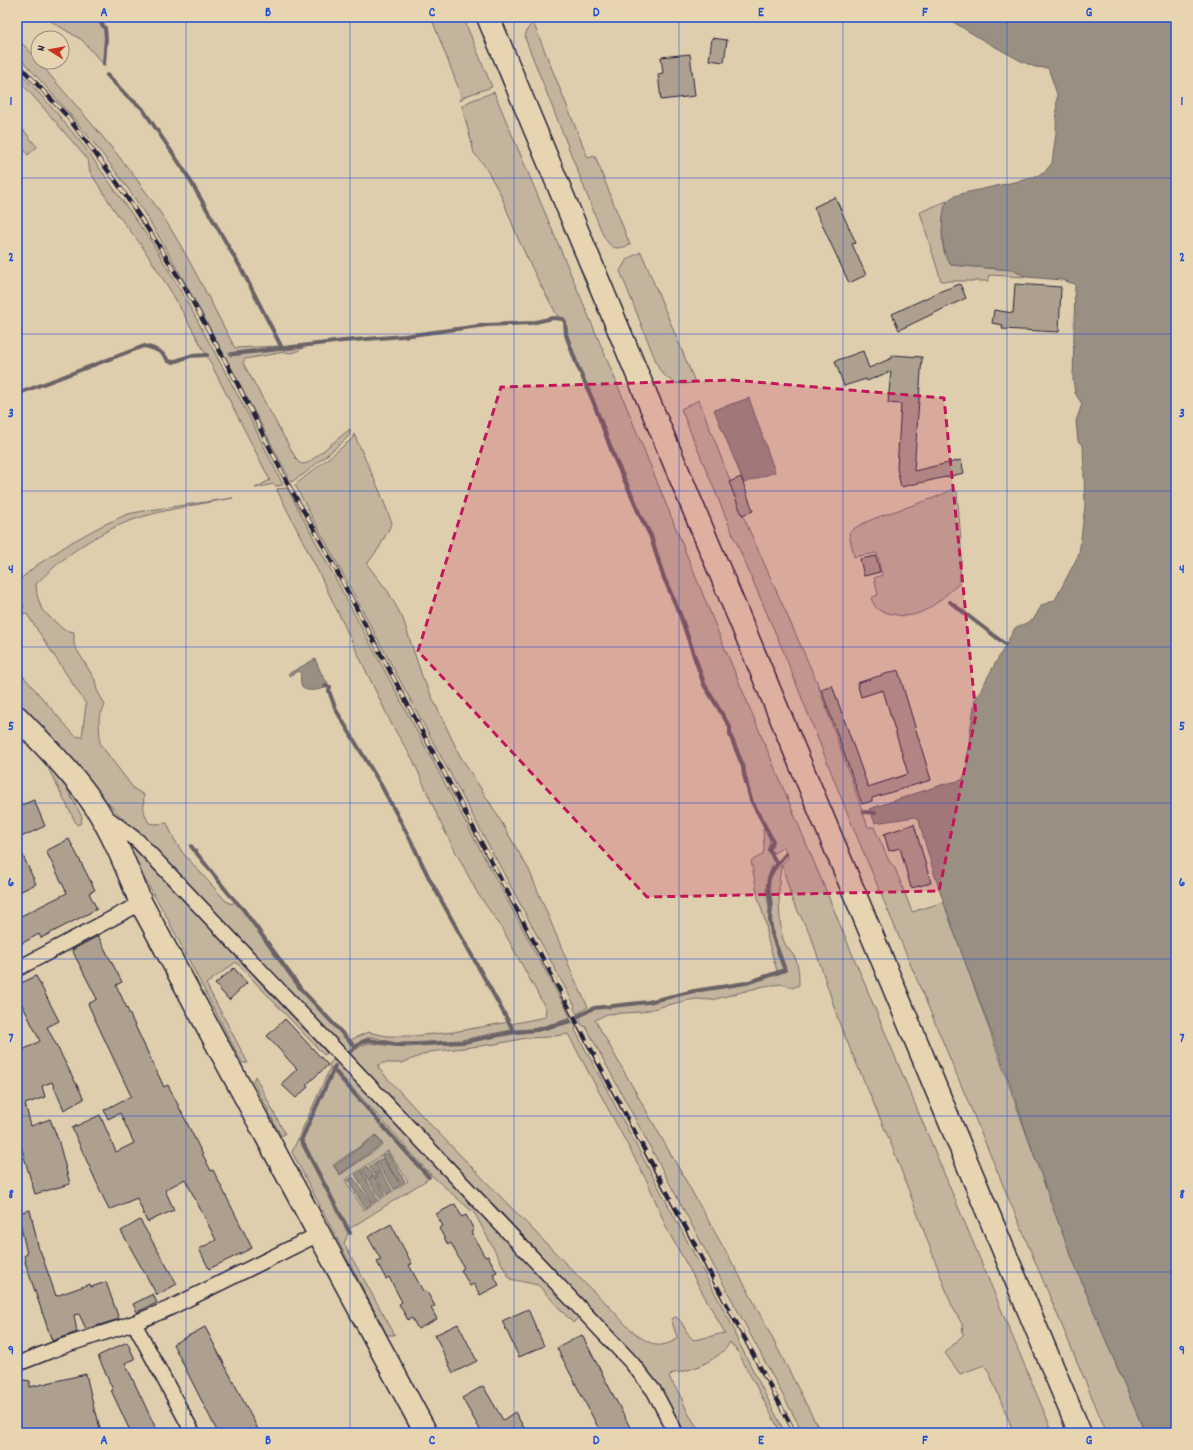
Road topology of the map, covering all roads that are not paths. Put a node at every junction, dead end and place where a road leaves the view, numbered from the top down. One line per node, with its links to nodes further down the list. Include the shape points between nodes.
1 (488, 17): 12 (main road)
2 (17, 717): 3 (main road, via 68,770)
3 (97, 810): 4 (main road); 11 (street, via 138,841 631,1362 654,1391)
4 (142, 903): 5 (street); 6 (main road)
5 (17, 969)
6 (319, 1234): 7 (street, via 170,1308); 10 (main road)
7 (134, 1323): 8 (street); 9 (street)
8 (17, 1364)
9 (193, 1433)
10 (426, 1433)
11 (676, 1433)
12 (1080, 1433)

